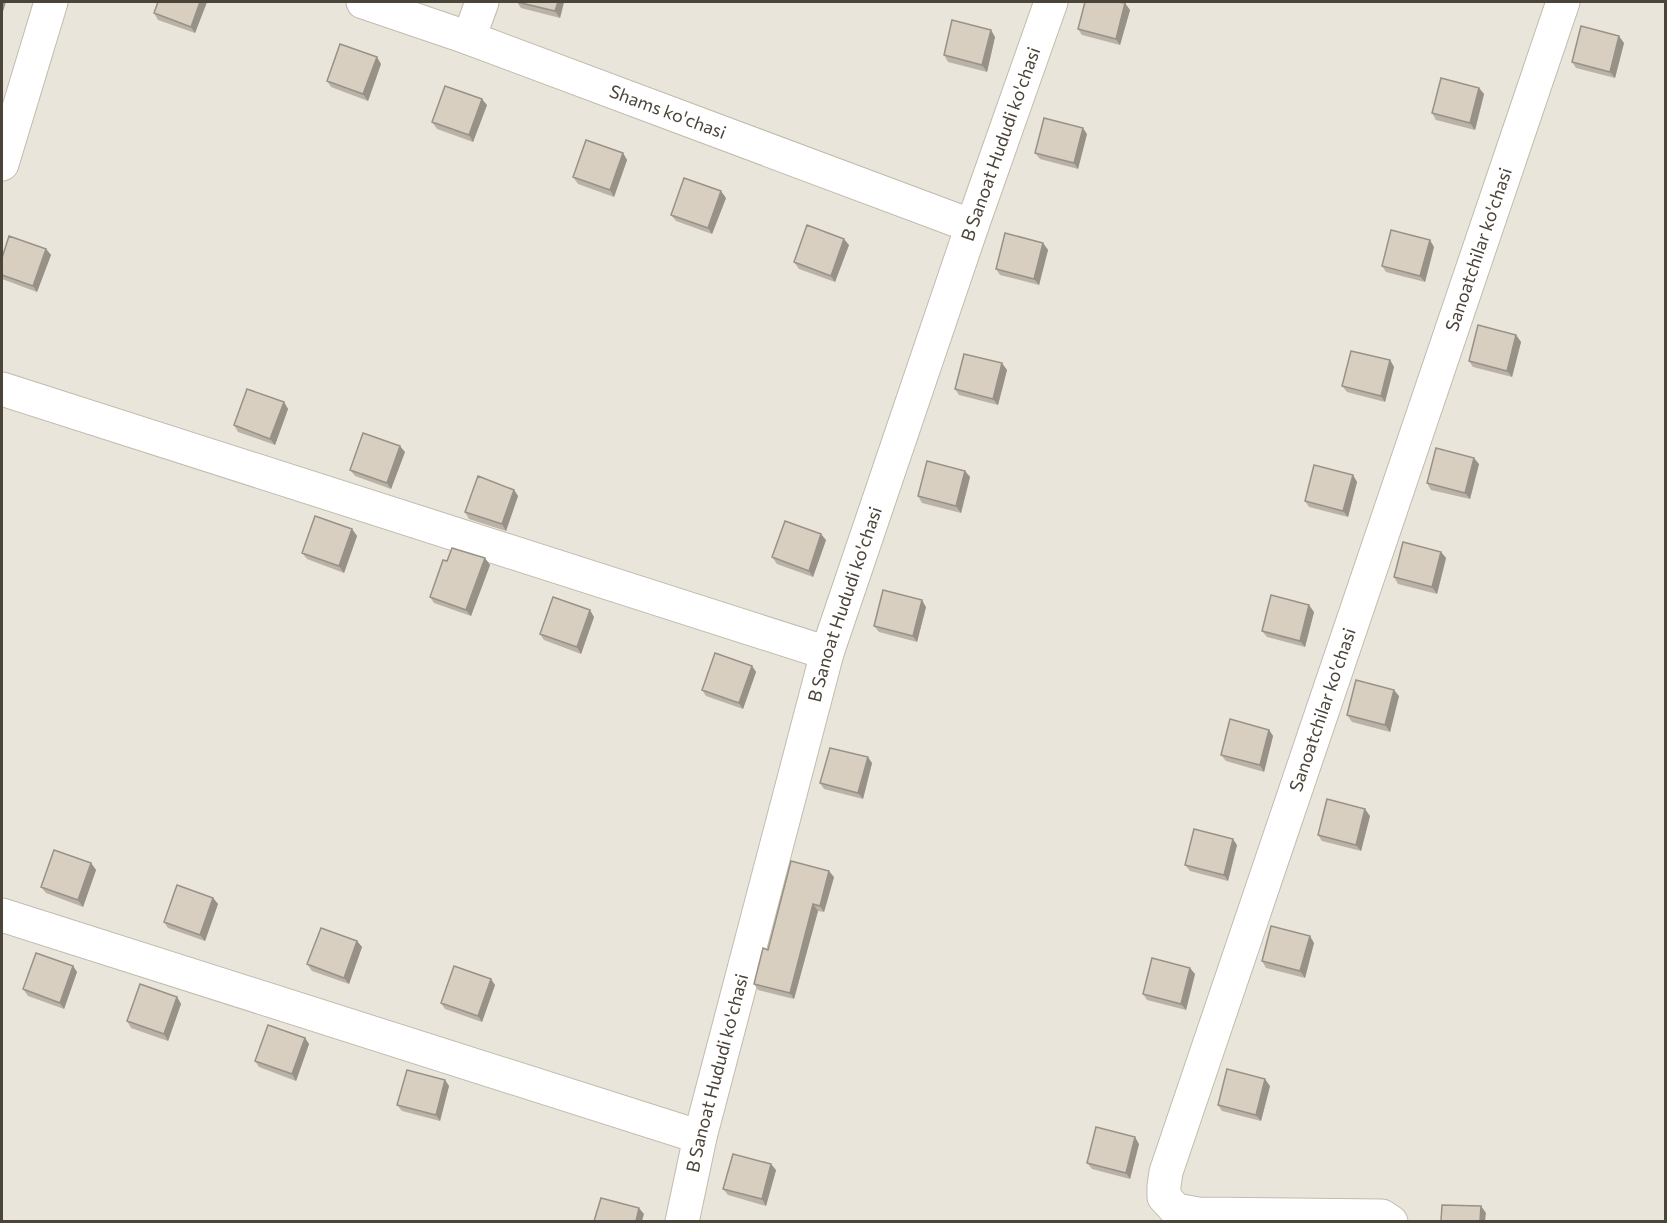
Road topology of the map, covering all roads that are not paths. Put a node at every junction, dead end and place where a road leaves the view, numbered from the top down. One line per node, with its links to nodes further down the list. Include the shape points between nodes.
1 (51, 2): 7 (street)
2 (363, 2): 6 (street, Shams ko'chasi)
3 (482, 2): 6 (street)
4 (1051, 2): 8 (street, B Sanoat Hududi ko'chasi)
5 (1563, 2): 14 (street, Sanoatchilar ko'chasi, via 1164,1186 1164,1197 1176,1210 1198,1215 1382,1216)
6 (469, 38): 8 (street, Shams ko'chasi)
7 (2, 164)
8 (972, 226): 10 (street, B Sanoat Hududi ko'chasi)
9 (2, 389): 10 (street)
10 (827, 653): 12 (street, B Sanoat Hududi ko'chasi)
11 (2, 915): 12 (street)
12 (700, 1137): 13 (street, B Sanoat Hududi ko'chasi)
13 (682, 1221)
14 (1391, 1221)

